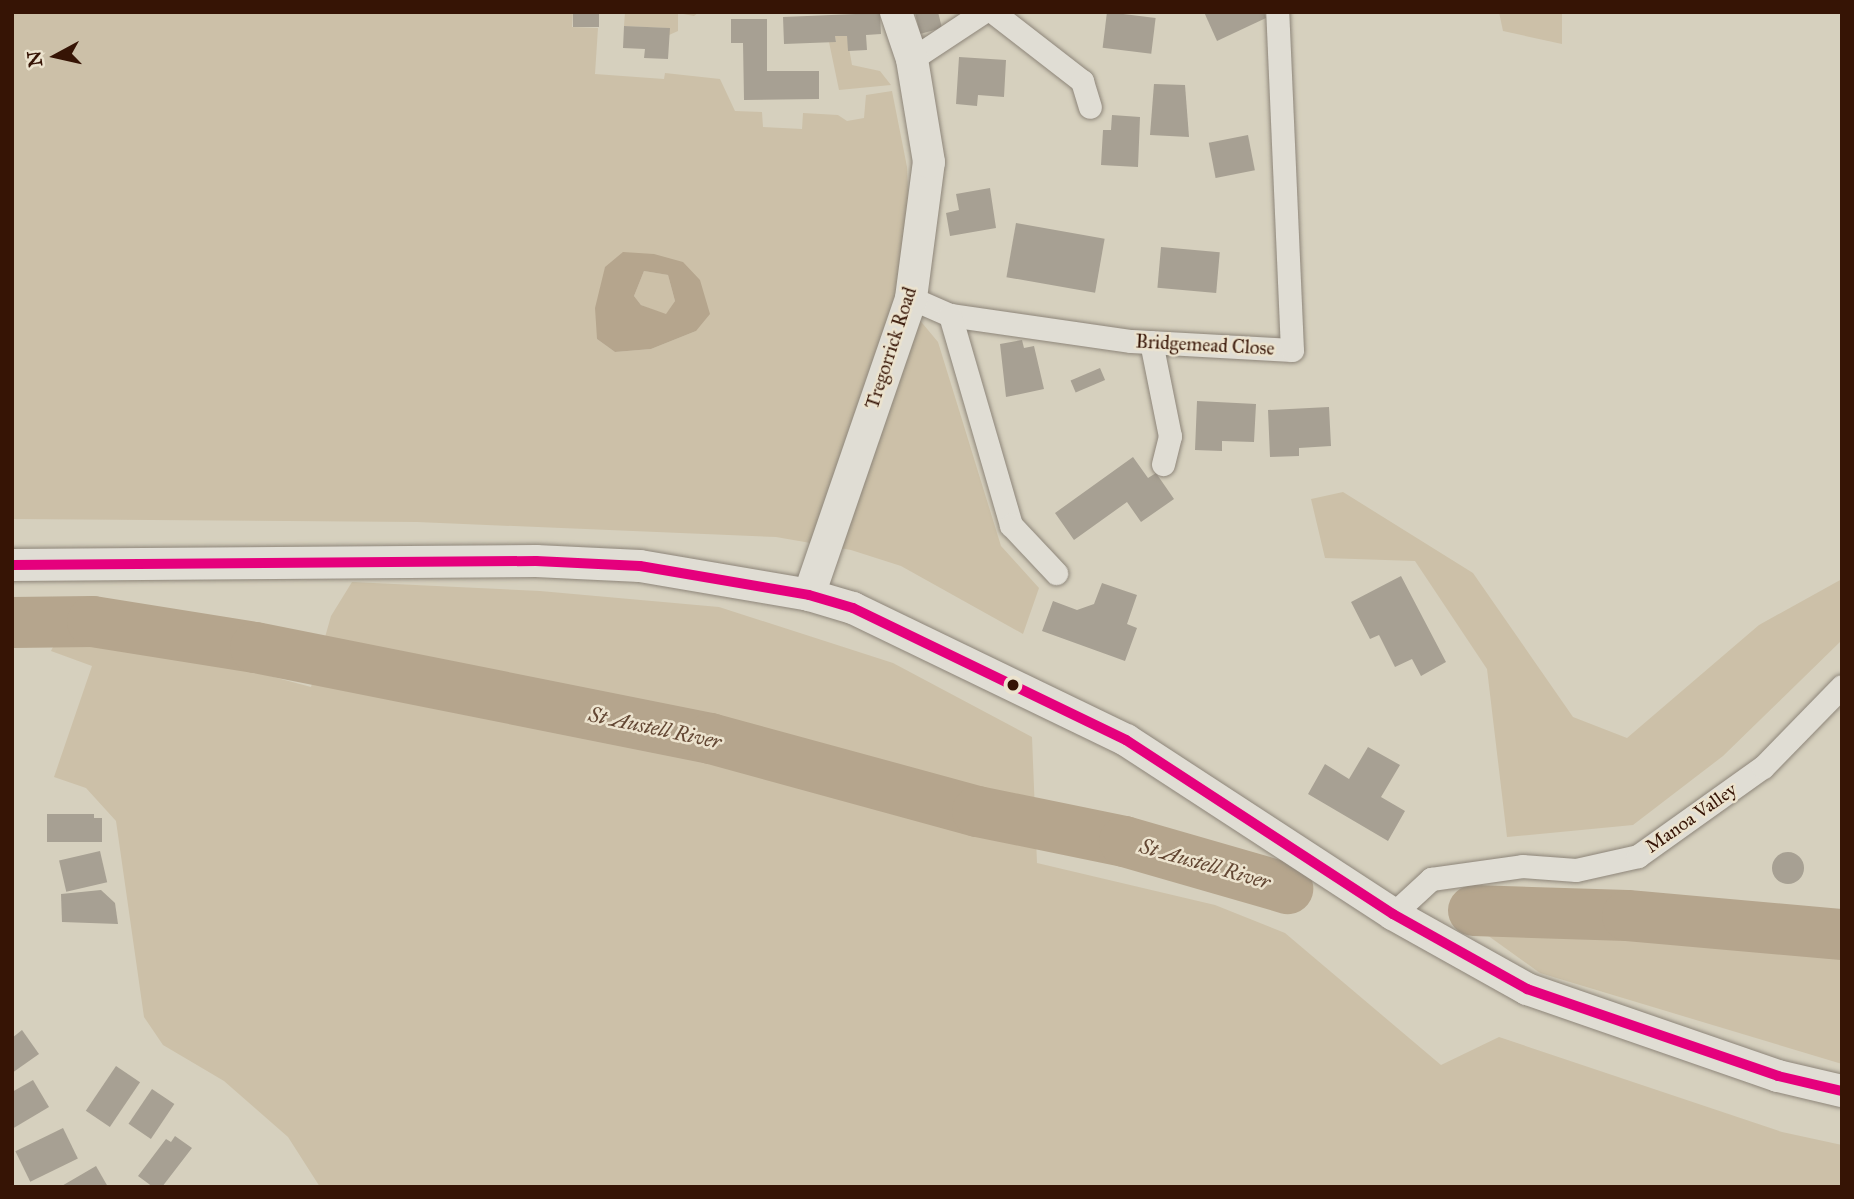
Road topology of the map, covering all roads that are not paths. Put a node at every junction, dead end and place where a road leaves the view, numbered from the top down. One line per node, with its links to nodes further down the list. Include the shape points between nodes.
1 (896, 12): 5 (main road, Tregorrick Road)
2 (983, 12): 5 (street)
3 (993, 12): 6 (street, via 1082,81)
4 (1277, 12): 9 (street, Bridgemead Close, via 1292,350)
5 (912, 59): 7 (main road, Tregorrick Road, via 929,162)
6 (1090, 107)
7 (911, 298): 8 (street, Bridgemead Close); 13 (main road, Tregorrick Road)
8 (950, 315): 9 (street, Bridgemead Close); 12 (street, via 1011,525)
9 (1150, 342): 10 (street, via 1170,436)
10 (1163, 464)
11 (12, 565): 13 (main road, via 536,561 640,566)
12 (1056, 573)
13 (809, 595): 15 (main road, via 877,619 1126,740)
14 (1842, 686): 15 (street, Manoa Valley, via 1763,767 1638,856 1576,870 1521,866 1431,879)
15 (1393, 914): 16 (main road, via 1527,989 1588,1014 1777,1076)
16 (1842, 1091)

